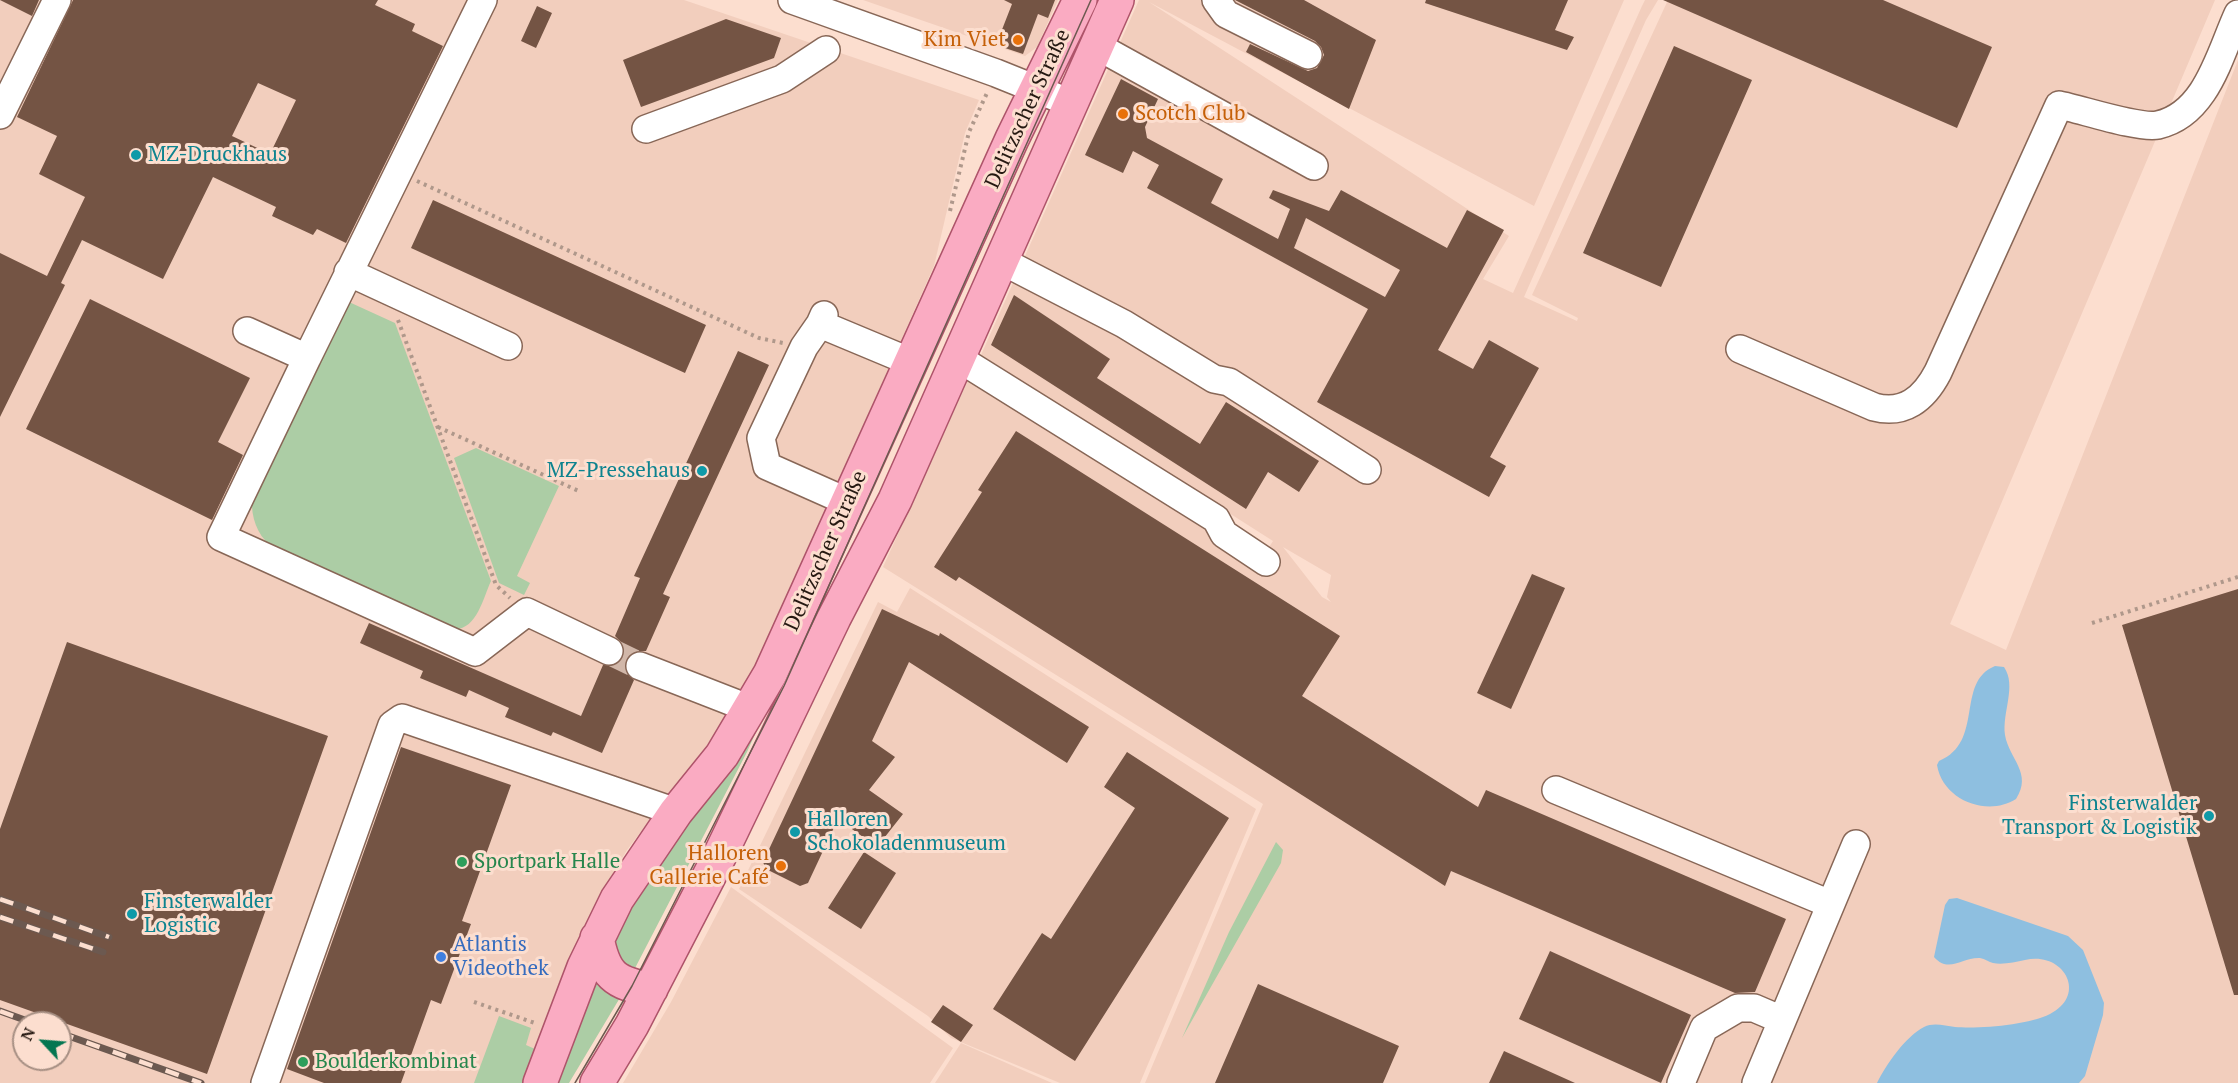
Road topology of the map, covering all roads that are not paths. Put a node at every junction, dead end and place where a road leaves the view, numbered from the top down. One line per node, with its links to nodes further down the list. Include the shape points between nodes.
1 (57, 0): 13 (street)
2 (483, 0): 17 (street)
3 (792, 0): 11 (street)
4 (1080, 0): 11 (main road, Delitzscher Straße)
5 (1117, 0): 8 (main road, Delitzscher Straße)
6 (1216, 0): 10 (street, via 1226,14)
7 (2238, 14): 20 (street, via 2200,99 2179,116 2157,125 2059,105 1938,372 1930,387 1904,408 1890,411 1874,407)
8 (1097, 46): 12 (main road, Delitzscher Straße); 15 (street)
9 (826, 50): 14 (street, via 782,79)
10 (1308, 55)
11 (1036, 89): 12 (street); 23 (main road, Delitzscher Straße)
12 (1072, 104): 16 (main road, Delitzscher Straße)
13 (0, 115)
14 (646, 129)
15 (1314, 166)
16 (1002, 261): 22 (main road, Delitzscher Straße); 24 (street, via 1124,324 1214,378 1228,382)
17 (348, 272): 19 (street); 21 (street)
18 (248, 331): 21 (street)
19 (508, 346)
20 (1740, 349)
21 (307, 358): 27 (street, via 221,537 475,652 527,612)
22 (958, 358): 26 (street, via 1216,519 1224,534); 35 (main road, Delitzscher Straße, via 891,509)
23 (911, 362): 25 (main road, Delitzscher Straße); 25 (street, via 822,319 804,347 761,438 767,466)
24 (1367, 470)
25 (848, 502): 29 (main road, Delitzscher Straße)
26 (1266, 562)
27 (609, 651)
28 (640, 666): 29 (street)
29 (750, 712): 31 (main road, Delitzscher Straße, via 722,755)
30 (1556, 790): 33 (street)
31 (676, 812): 34 (main road, Delitzscher Straße, via 639,863); 37 (street, via 402,718 392,726)
32 (1856, 844): 33 (street)
33 (1830, 904): 36 (street)
34 (597, 938): 35 (main road, via 610,974 620,981); 38 (main road, Delitzscher Straße)
35 (651, 989): 39 (main road, Delitzscher Straße)
36 (1782, 1020): 40 (street, via 1754,1008 1738,1008 1704,1028); 41 (street)
37 (265, 1083)
38 (540, 1083)
39 (597, 1083)
40 (1681, 1083)
41 (1756, 1083)

